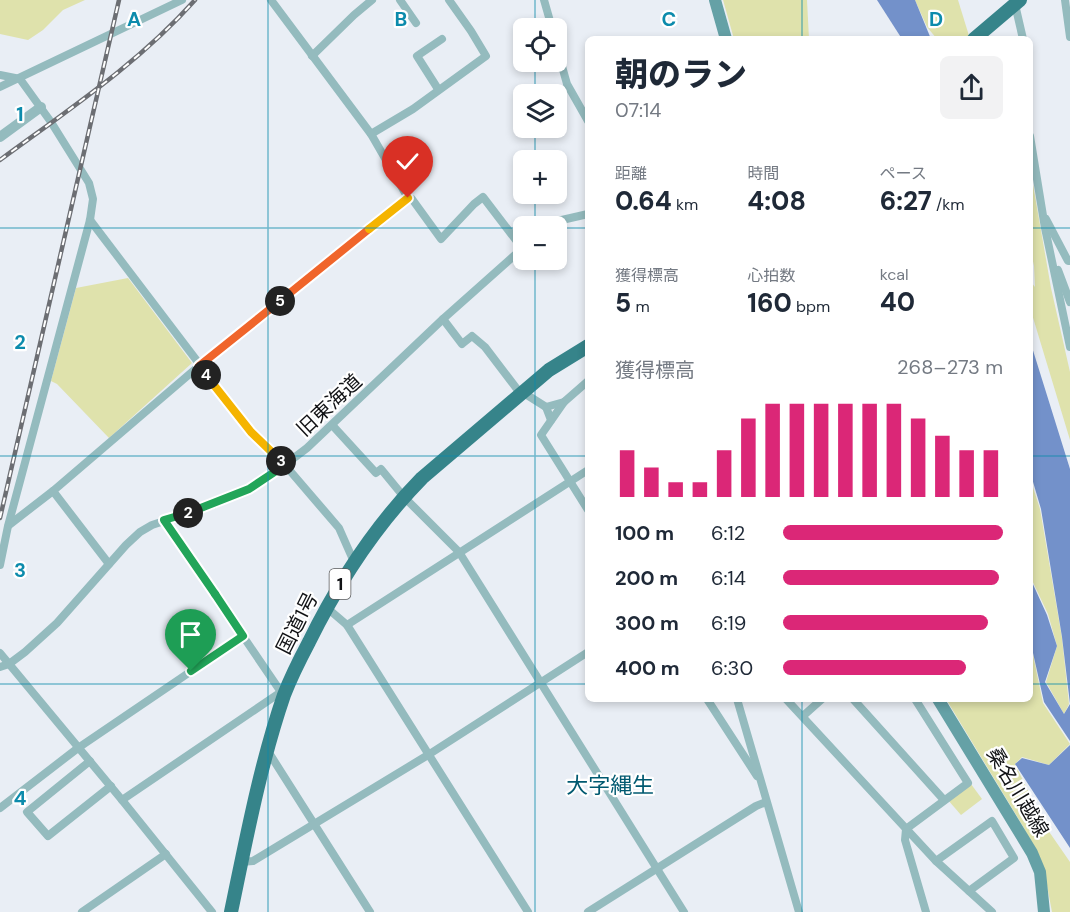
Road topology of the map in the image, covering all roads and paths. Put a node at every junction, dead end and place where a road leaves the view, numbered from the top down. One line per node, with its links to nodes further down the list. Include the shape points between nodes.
1 (182, 0): 21 (street)
2 (271, 0): 18 (street)
3 (372, 0): 18 (street)
4 (400, 0): 12 (street)
5 (449, 0): 23 (street, via 486,56)
6 (544, 0): 11 (street)
7 (715, 0): 13 (main road)
8 (1065, 0): 10 (street)
9 (1016, 1): 14 (highway); 15 (street)
10 (1069, 17): 16 (street)
11 (549, 18)
12 (416, 23)
13 (725, 36)
14 (981, 36)
15 (1022, 36)
16 (1070, 38)
17 (442, 39): 23 (street, via 417,56)
18 (312, 56): 26 (street)
19 (564, 72): 25 (street)
20 (0, 75): 21 (street)
21 (20, 79): 22 (street); 24 (street)
22 (0, 87)
23 (438, 89): 26 (street)
24 (41, 107): 27 (street); 33 (street, via 89,183 93,199)
25 (585, 116)
26 (371, 134): 29 (street)
27 (0, 137)
28 (1033, 153): 31 (street)
29 (408, 198): 34 (street, via 441,239 483,197); 42 (street)
30 (585, 215): 32 (street)
31 (1044, 216): 35 (street); 37 (street)
32 (567, 219)
33 (90, 220): 42 (street); 56 (street)
34 (513, 234)
35 (1048, 244): 38 (street); 40 (street)
36 (513, 256): 39 (street, 旧東海道)
37 (1070, 261)
38 (1070, 302)
39 (443, 320): 44 (street, via 462,344 472,336 485,347); 48 (street, 旧東海道)
40 (1070, 347)
41 (585, 348): 44 (highway, 国道1号 / 1)
42 (199, 366): 49 (street, via 251,432); 52 (street)
43 (585, 384): 45 (street)
44 (522, 392): 46 (street); 53 (highway, 国道1号 / 1, via 452,450)
45 (564, 402): 46 (street); 47 (street)
46 (546, 407): 47 (street)
47 (551, 420): 51 (street, via 541,435)
48 (333, 426): 49 (street, 旧東海道); 53 (street)
49 (285, 465): 55 (street, 旧東海道, via 249,489); 58 (street, via 339,528)
50 (585, 472): 51 (street)
51 (570, 481): 54 (street); 57 (street)
52 (53, 491): 56 (street); 59 (street)
53 (404, 497): 57 (street); 58 (highway, 国道1号 / 1)
54 (585, 505)
55 (164, 520): 59 (street, 旧東海道, via 140,532); 63 (street)
56 (8, 526): 60 (street)
57 (459, 552): 62 (street); 67 (street)
58 (354, 562): 61 (highway, 国道1号 / 1)
59 (109, 564): 66 (street, 旧東海道, via 57,623)
60 (0, 565)
61 (326, 606): 62 (street); 68 (highway, 国道1号 / 1)
62 (346, 625): 79 (street)
63 (243, 636): 68 (street); 77 (street)
64 (0, 653): 66 (street)
65 (585, 654): 67 (street)
66 (4, 666): 77 (street)
67 (540, 682): 79 (street); 92 (street)
68 (283, 692): 78 (highway, 国道1号 / 1); 83 (street)
69 (709, 702): 81 (street)
70 (738, 702): 81 (street)
71 (789, 702): 76 (street)
72 (819, 702): 76 (street)
73 (856, 702): 84 (street)
74 (917, 702): 84 (street, via 968,783)
75 (940, 702): 104 (main road, 桑名川越線, via 1032,853 1040,872)
76 (803, 716): 88 (street)
77 (78, 748): 80 (street); 86 (street)
78 (266, 754): 87 (street); 91 (highway, 国道1号 / 1)
79 (428, 755): 87 (street); 98 (street)
80 (90, 761): 82 (street); 82 (street, via 27,812 48,837)
81 (760, 781): 85 (street)
82 (111, 786): 83 (street)
83 (122, 800): 89 (street)
84 (944, 800): 88 (street)
85 (766, 802): 92 (street); 101 (street)
86 (0, 808)
87 (314, 824): 91 (street, via 253,861); 97 (street)
88 (906, 829): 90 (street); 102 (street, via 905,840)
89 (166, 854): 94 (street); 95 (street)
90 (936, 861): 93 (street); 93 (street, via 992,821 1014,858)
91 (241, 862): 96 (highway, 国道1号 / 1)
92 (657, 868): 99 (street); 100 (street)
93 (969, 891): 103 (street)
94 (82, 912)
95 (212, 912)
96 (231, 912)
97 (370, 912)
98 (528, 912)
99 (588, 912)
100 (684, 912)
101 (799, 912)
102 (926, 912)
103 (992, 912)
104 (1044, 912)

